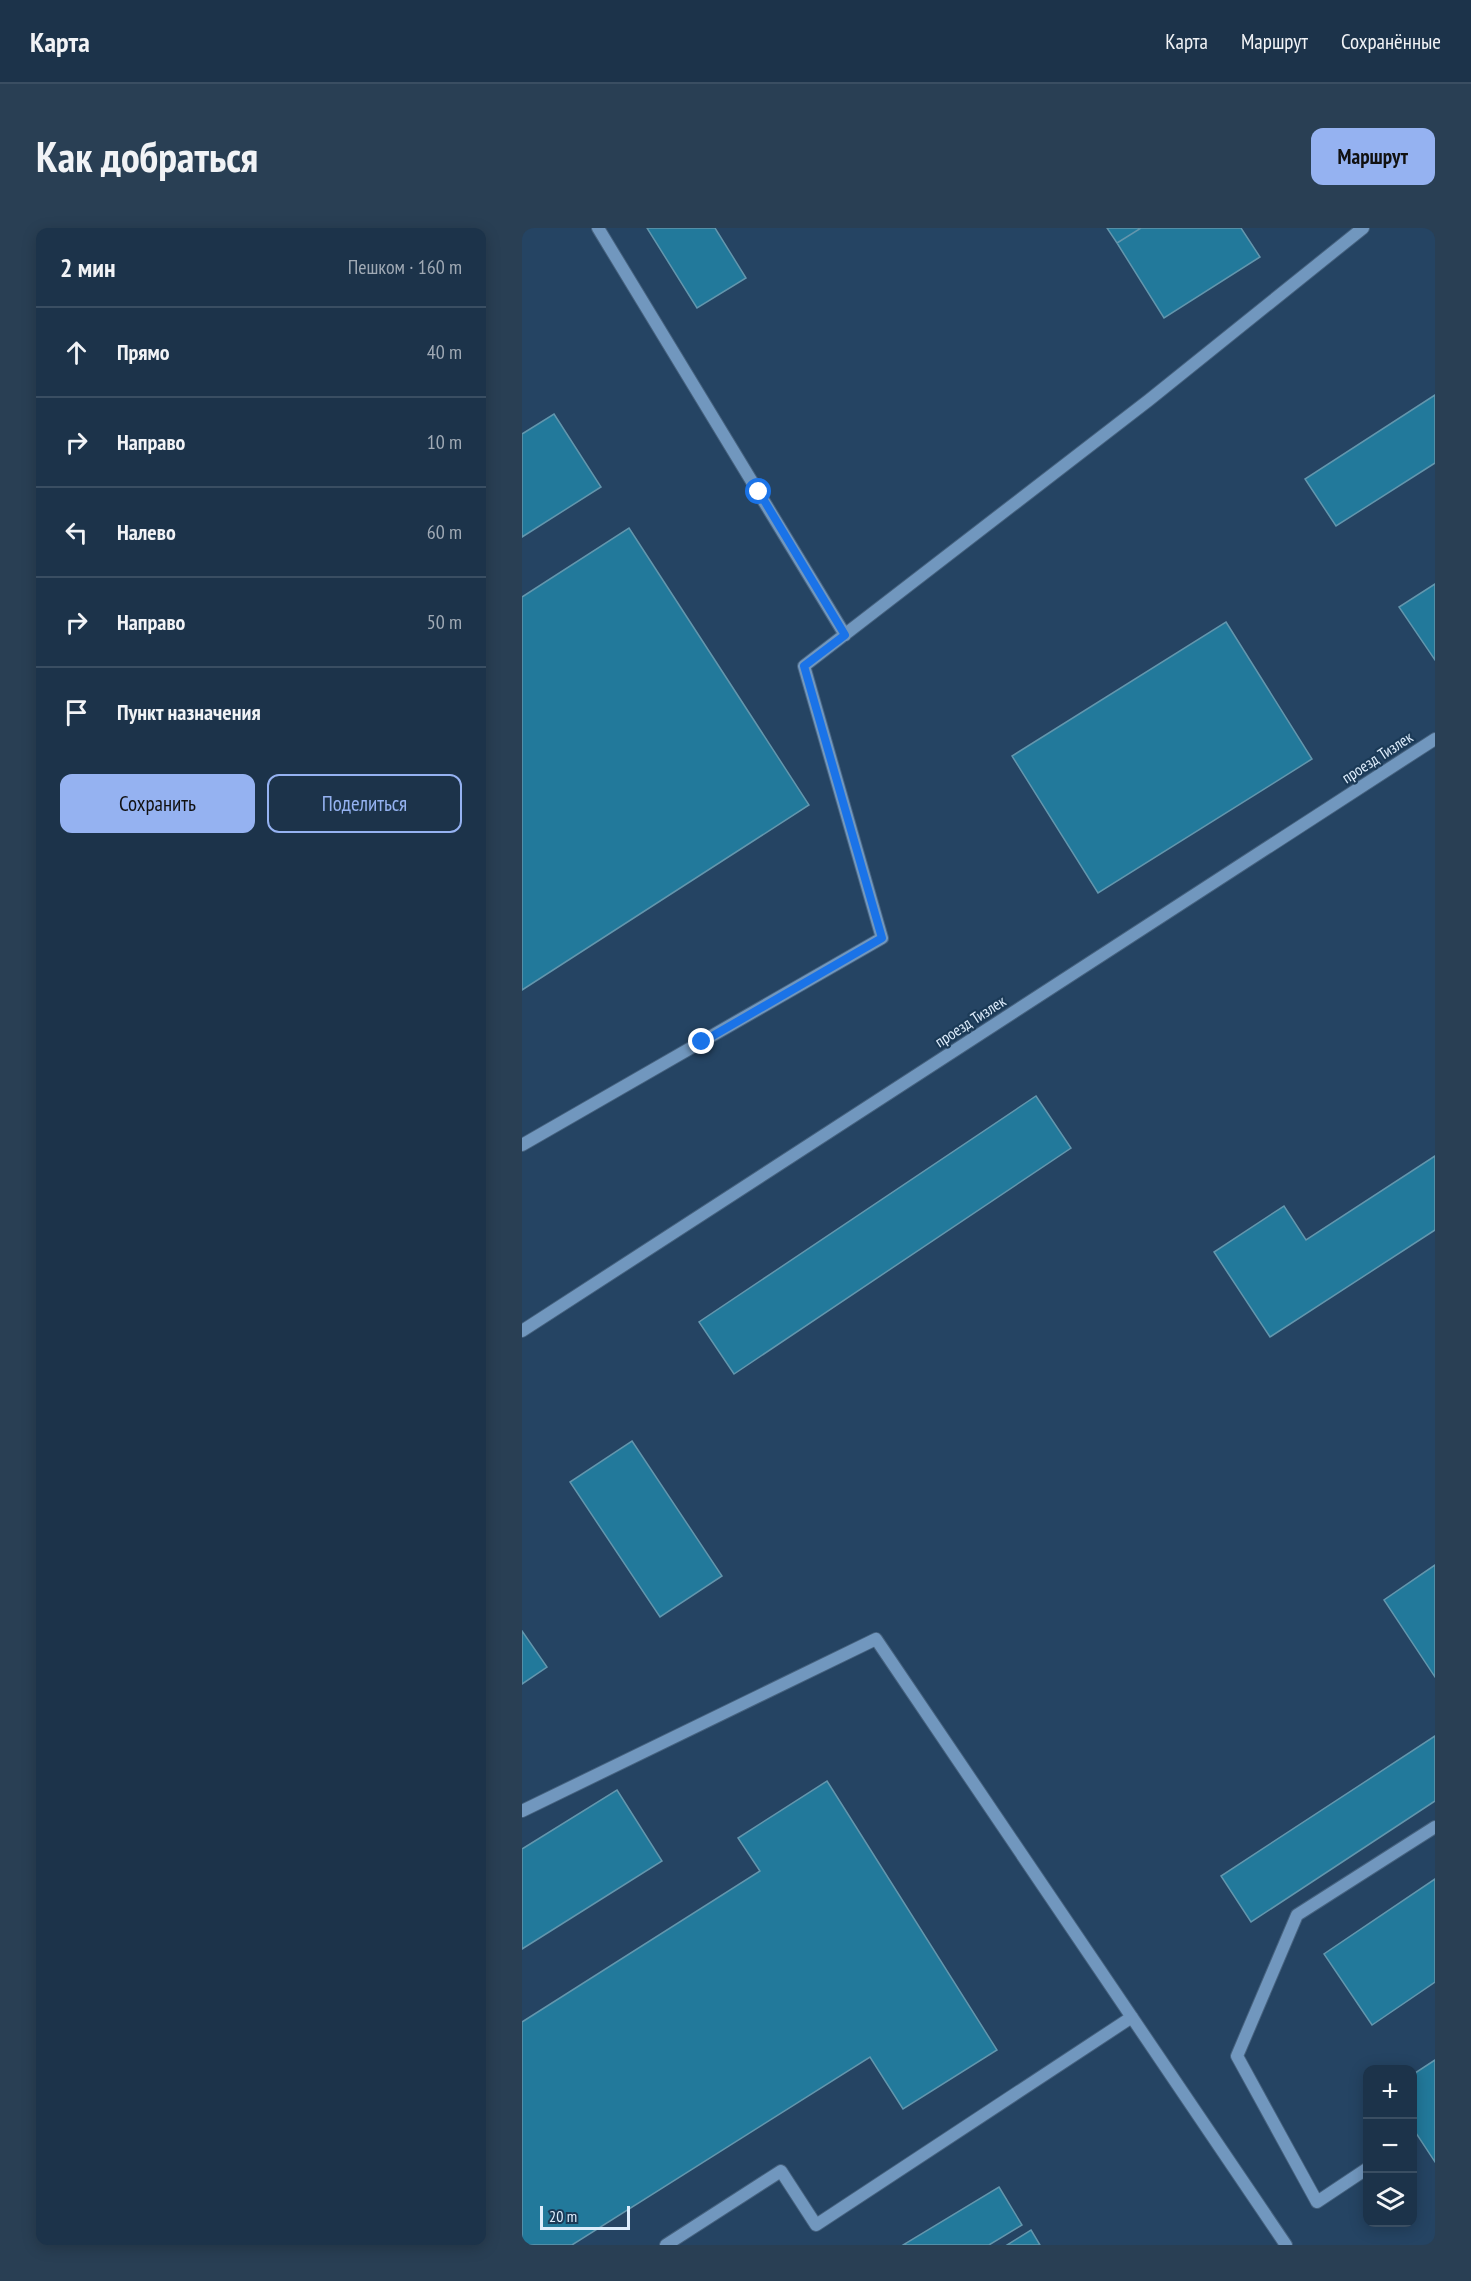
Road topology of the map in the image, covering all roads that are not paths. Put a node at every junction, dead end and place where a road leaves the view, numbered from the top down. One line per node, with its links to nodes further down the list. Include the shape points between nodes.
1 (598, 228): 3 (street)
2 (1363, 228): 3 (street, via 1149,400)
3 (845, 635): 5 (street, via 804,666 882,938)
4 (1435, 739): 6 (street, проезд Тизлек)
5 (522, 1145)
6 (522, 1332)
7 (522, 1811): 9 (street, via 876,1639)
8 (1435, 1827): 10 (street, via 1297,1915 1237,2056 1317,2202)
9 (1132, 2017): 11 (street, via 816,2224 781,2170); 12 (street)
10 (1363, 2171)
11 (666, 2245)
12 (1286, 2245)

